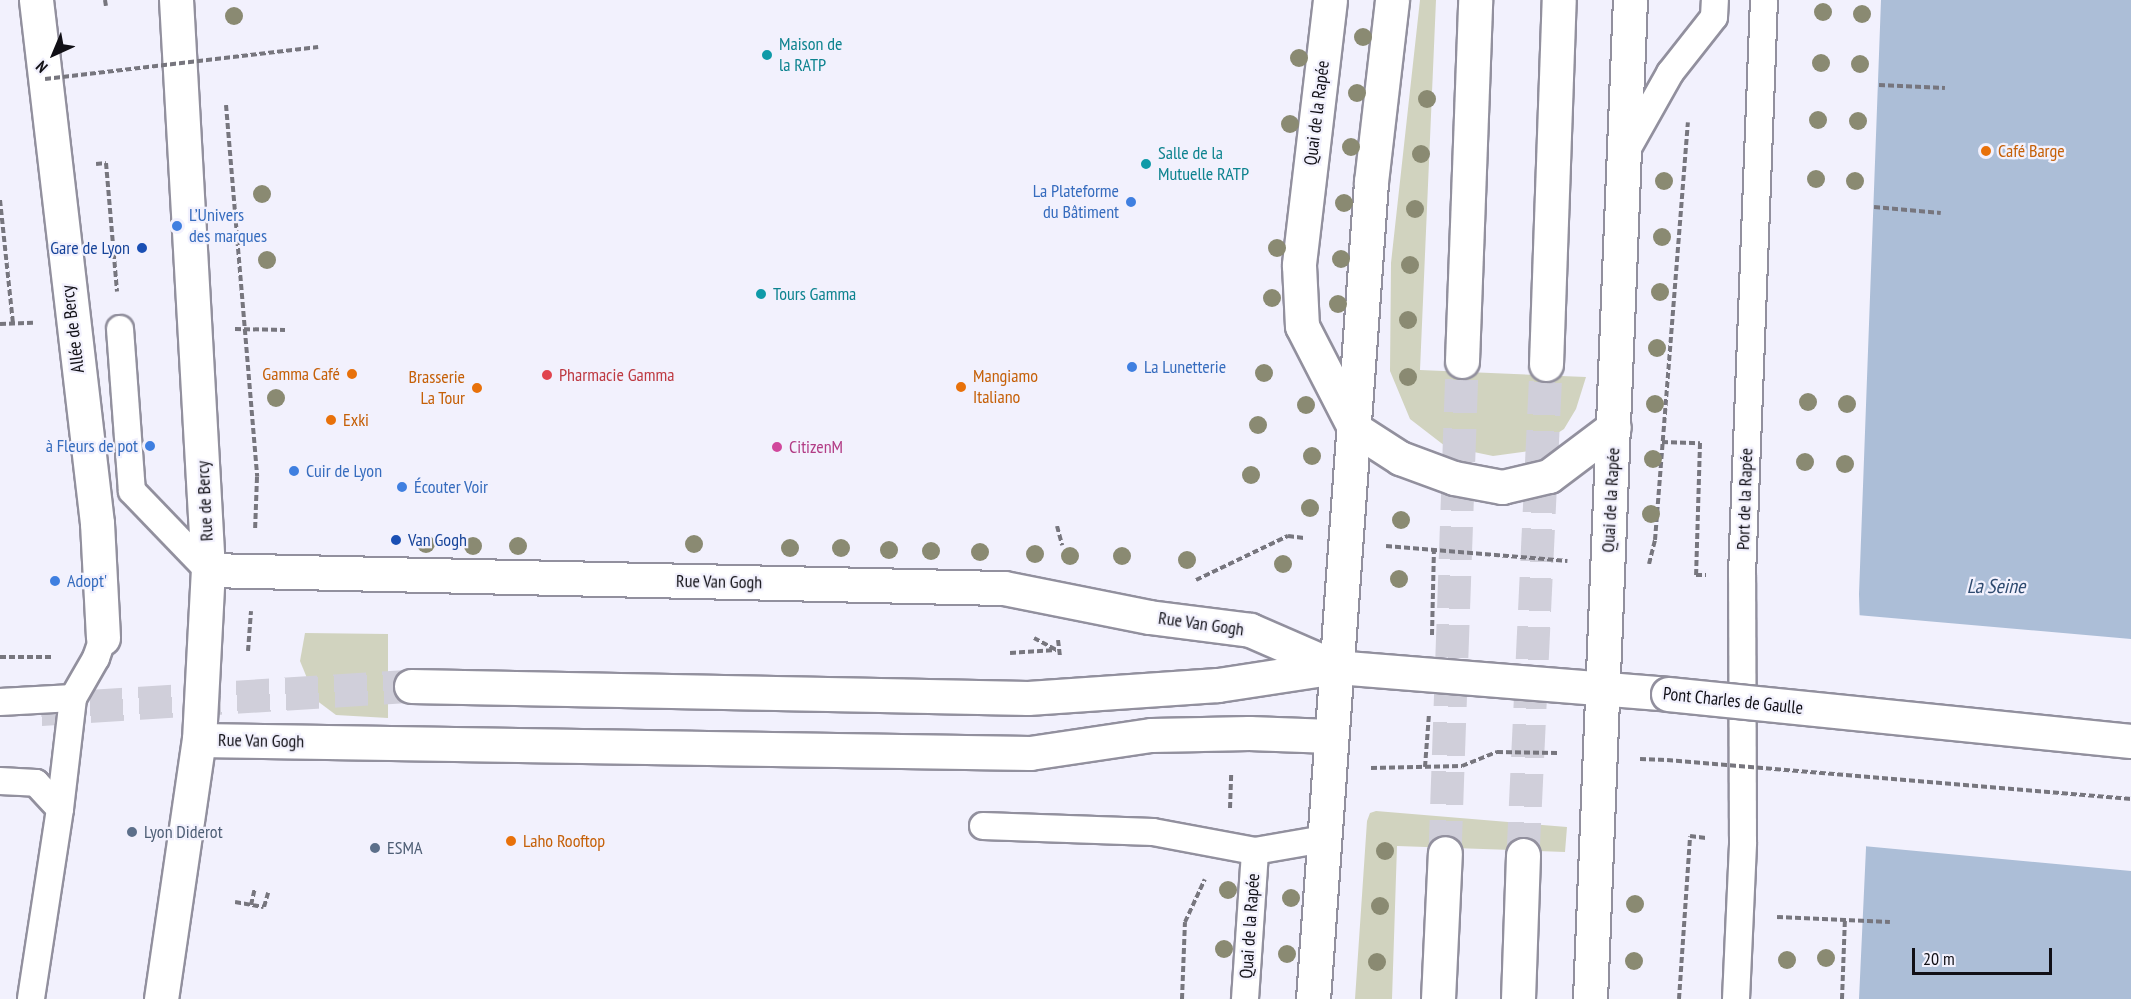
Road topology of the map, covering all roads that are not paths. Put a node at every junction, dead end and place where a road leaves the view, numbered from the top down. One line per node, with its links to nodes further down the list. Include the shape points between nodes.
1 (36, 0): 17 (main road, Allée de Bercy, via 97,523)
2 (176, 0): 16 (main road, Rue de Bercy)
3 (1330, 0): 15 (main road, Quai de la Rapée, via 1299,265 1302,326)
4 (1392, 0): 15 (main road, via 1371,182)
5 (1475, 0): 12 (main road)
6 (1559, 0): 13 (main road)
7 (1630, 0): 10 (main road, Quai de la Rapée)
8 (1715, 0): 10 (lane, via 1714,17 1670,73)
9 (1764, 0): 40 (lane, Port de la Rapée, via 1742,575 1743,842)
10 (1625, 153): 14 (main road, Quai de la Rapée)
11 (120, 329): 16 (lane, via 132,491)
12 (1462, 361)
13 (1546, 364)
14 (1614, 427): 15 (main road, via 1549,477 1502,487 1454,478 1400,458); 20 (main road, Quai de la Rapée)
15 (1355, 429): 18 (main road, via 1343,532)
16 (208, 570): 18 (main road, Rue Van Gogh, via 1004,588 1149,617 1250,630); 24 (main road, Rue de Bercy)
17 (100, 648): 21 (lane)
18 (1335, 667): 19 (main road, via 1218,685 1028,698); 20 (main road, Pont Charles de Gaulle); 23 (main road)
19 (411, 686)
20 (1605, 690): 25 (main road, Pont Charles de Gaulle, bridge); 39 (main road, Quai de la Rapée)
21 (73, 698): 22 (lane); 27 (lane)
22 (0, 702)
23 (1331, 736): 24 (main road, Rue Van Gogh, via 1249,732 1151,735 1030,753); 29 (main road)
24 (199, 740): 34 (main road, Rue de Bercy)
25 (2131, 741)
26 (0, 781): 27 (lane, via 36,783)
27 (60, 809): 33 (lane)
28 (983, 826): 30 (lane, via 1153,832)
29 (1324, 838): 30 (lane, Quai de la Rapée); 36 (main road)
30 (1255, 851): 35 (lane, Quai de la Rapée)
31 (1446, 854): 37 (main road)
32 (1524, 855): 38 (main road)
33 (31, 999)
34 (161, 999)
35 (1245, 999)
36 (1313, 999)
37 (1438, 999)
38 (1518, 999)
39 (1590, 999)
40 (1736, 999)

